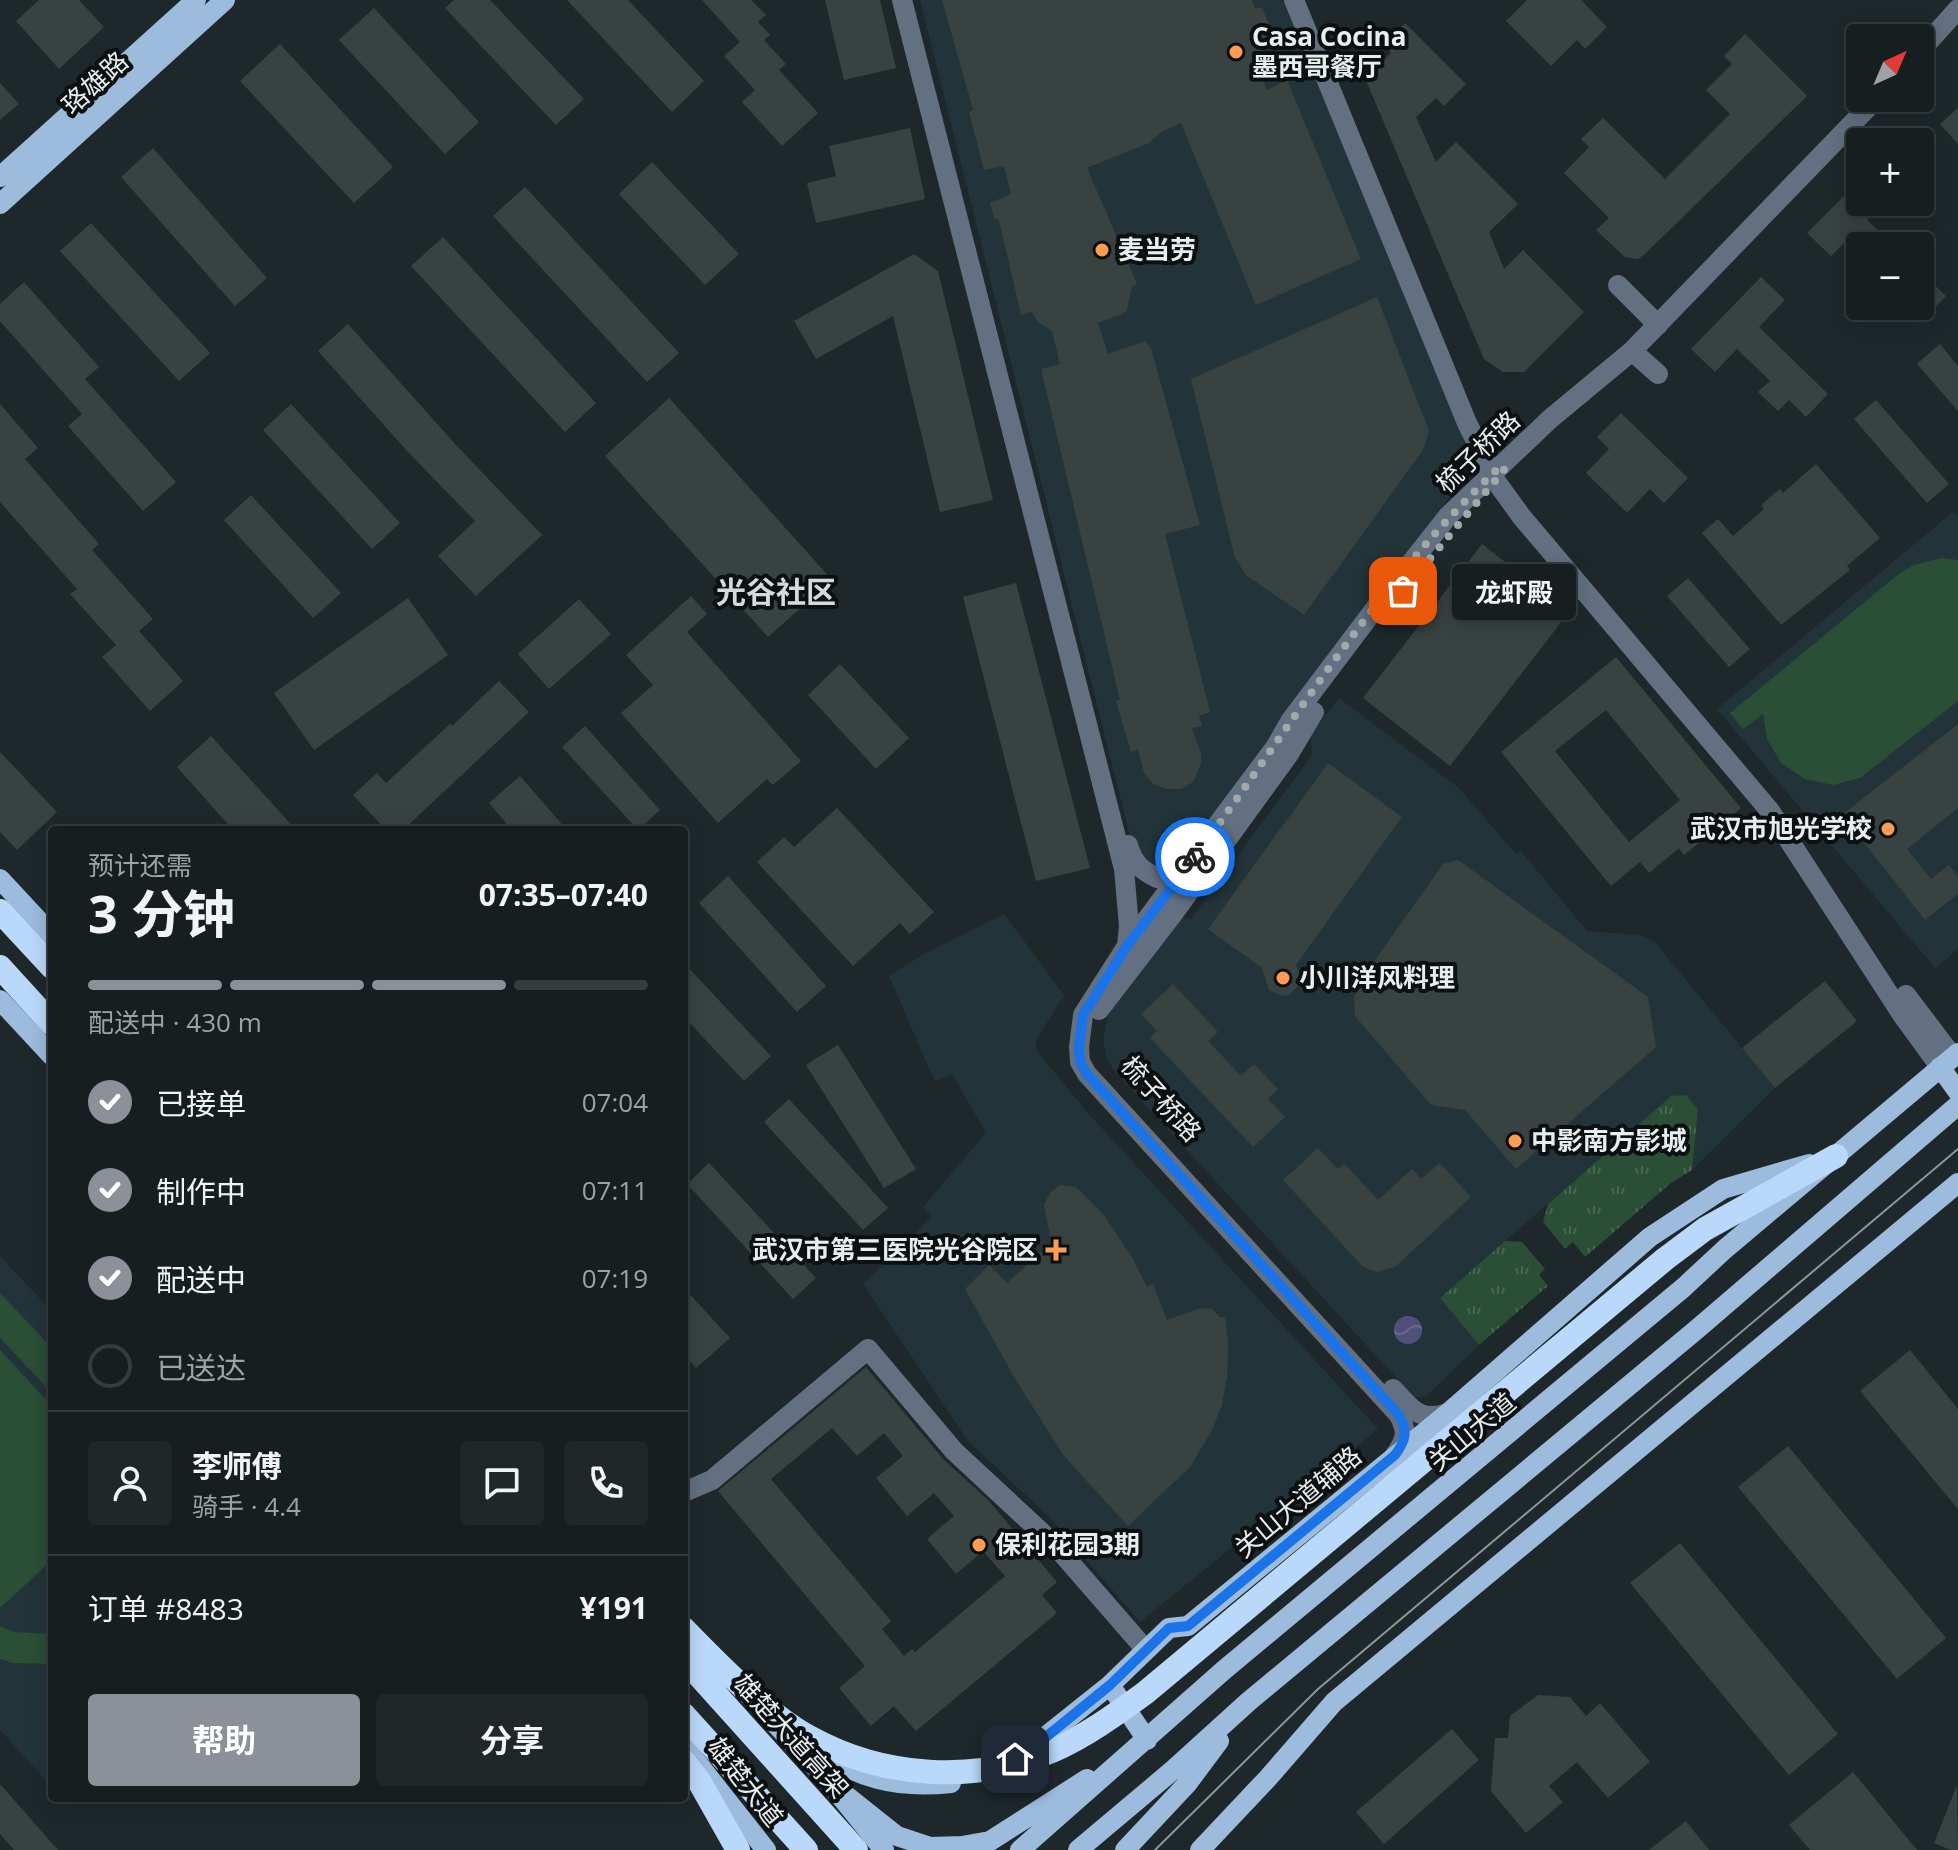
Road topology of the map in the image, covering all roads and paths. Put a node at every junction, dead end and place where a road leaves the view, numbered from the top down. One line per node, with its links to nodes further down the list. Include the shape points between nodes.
1 (196, 0): 10 (main road, 珞雄路)
2 (225, 0): 11 (main road, 珞雄路)
3 (902, 0): 21 (street, via 1124,869)
4 (914, 0): 17 (street, via 1131,856 1140,870 1157,878)
5 (1294, 0): 16 (street, via 1467,423)
6 (1307, 0): 16 (street)
7 (1958, 9): 8 (street)
8 (1934, 36)
9 (1846, 144): 13 (street, 梳子桥路)
10 (0, 177)
11 (0, 204)
12 (1618, 285): 13 (street)
13 (1658, 325): 14 (street, 梳子桥路)
14 (1632, 351): 15 (street); 16 (street, 梳子桥路, via 1550,419)
15 (1658, 374)
16 (1498, 472): 17 (street, 梳子桥路, via 1448,516 1377,606); 27 (street, via 1776,803); 32 (street, 梳子桥路, via 1385,613 1280,767 1103,1004 1092,1042 1105,1077 1412,1409 1423,1417)
17 (1187, 867): 21 (street, 梳子桥路)
18 (0, 879): 20 (main road)
19 (0, 911): 22 (highway)
20 (48, 931)
21 (1127, 946): 33 (street, 梳子桥路, via 1083,1015 1080,1062 1399,1415 1406,1429)
22 (48, 963)
23 (0, 967): 25 (highway)
24 (0, 1000): 26 (main road)
25 (48, 1020)
26 (48, 1052)
27 (1952, 1060): 28 (main road); 30 (main road, 关山大道)
28 (1958, 1092)
29 (1958, 1105): 42 (main road)
30 (1836, 1156): 32 (main road, 关山大道辅路, via 1723,1189 1662,1229); 36 (highway, via 1705,1229 1665,1259 1145,1693 1054,1750 975,1771 929,1773 850,1756 808,1737 777,1715); 40 (main road, 关山大道)
31 (1958, 1183): 57 (main road, via 1334,1702)
32 (1448, 1413): 33 (main road, 关山大道辅路)
33 (1395, 1455): 35 (main road, 关山大道辅路)
34 (688, 1490): 38 (street, via 712,1480 868,1349 954,1451 1053,1543)
35 (1188, 1626): 38 (main road, 关山大道辅路, via 1169,1628); 40 (main road)
36 (688, 1631)
37 (688, 1631): 44 (main road)
38 (1146, 1650): 41 (main road, 关山大道辅路)
39 (688, 1663): 52 (highway, 雄楚大道高架)
40 (1224, 1670): 45 (main road, 关山大道)
41 (1110, 1685): 44 (main road, 关山大道辅路, via 1025,1754 978,1777 947,1783 874,1780 842,1768); 45 (main road)
42 (1248, 1702): 55 (main road); 56 (main road, via 1187,1784)
43 (688, 1719): 51 (highway)
44 (776, 1725): 48 (main road)
45 (1147, 1740): 48 (main road, via 990,1841 962,1846 930,1847 897,1836); 54 (main road, 关山大道)
46 (688, 1751): 49 (main road, 雄楚大道)
47 (688, 1767): 50 (highway)
48 (829, 1782): 53 (main road)
49 (765, 1849)
50 (738, 1850)
51 (806, 1850)
52 (856, 1850)
53 (884, 1850)
54 (1020, 1850)
55 (1078, 1850)
56 (1125, 1850)
57 (1200, 1850)

